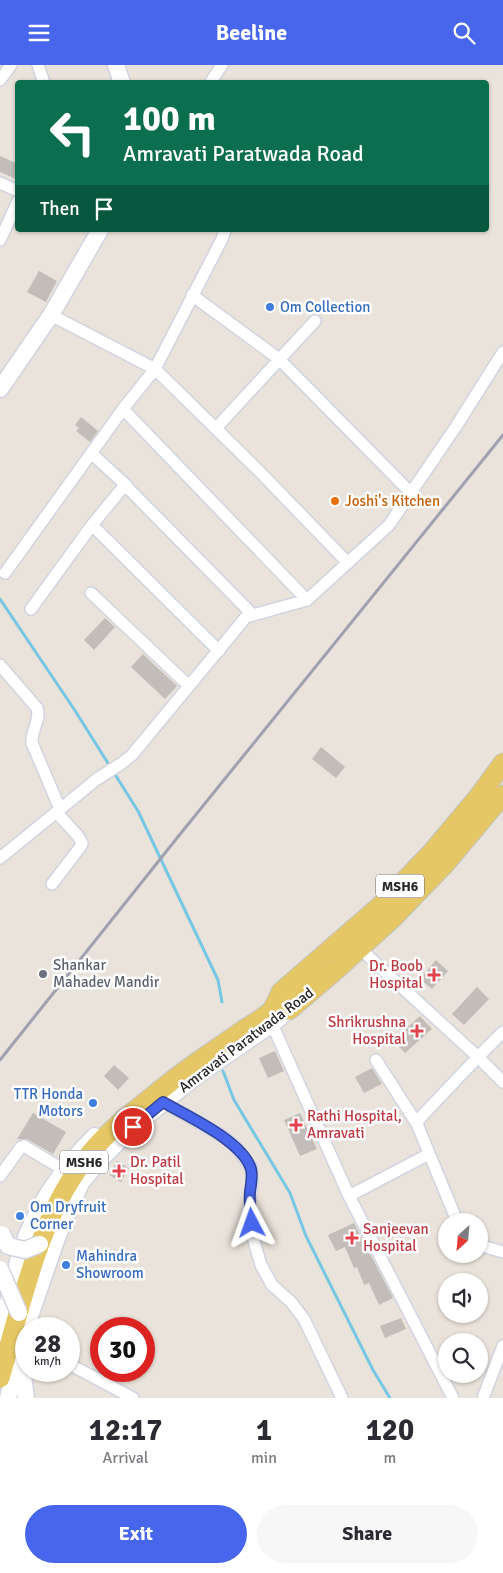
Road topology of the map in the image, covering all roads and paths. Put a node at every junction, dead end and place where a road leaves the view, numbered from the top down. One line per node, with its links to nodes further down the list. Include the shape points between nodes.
1 (11, 65): 6 (street)
2 (38, 65): 4 (street)
3 (116, 65): 5 (main road)
4 (43, 80)
5 (121, 80)
6 (0, 81)
7 (0, 183): 8 (street)
8 (15, 190)
9 (15, 208): 12 (street)
10 (99, 232): 14 (main road)
11 (224, 232): 13 (street)
12 (0, 240)
13 (192, 295): 17 (street); 18 (street)
14 (51, 315): 18 (street); 19 (main road)
15 (315, 321): 17 (street)
16 (503, 352): 24 (street)
17 (280, 359): 21 (street); 24 (street)
18 (155, 369): 20 (street); 21 (street)
19 (0, 389)
20 (123, 409): 22 (street); 29 (street)
21 (216, 429): 26 (street)
22 (91, 453): 23 (street); 27 (street)
23 (127, 486): 25 (street); 31 (street)
24 (411, 493): 26 (street, via 389,525)
25 (92, 525): 30 (street); 32 (street)
26 (348, 563): 29 (street)
27 (5, 573)
28 (91, 593): 34 (street)
29 (307, 601): 31 (street)
30 (31, 609)
31 (253, 615): 32 (street, via 246,617)
32 (219, 651): 34 (street)
33 (0, 665): 37 (street, via 37,708 32,743)
34 (189, 686): 37 (street, via 132,755)
35 (503, 763): 40 (main road, MSH6, via 479,796 380,907)
36 (503, 795): 40 (main road, Amravati Paratwada Road / MSH6, via 445,864 394,917)
37 (58, 811): 38 (street); 39 (street, via 82,843)
38 (0, 858)
39 (52, 884)
40 (353, 943): 41 (main road, MSH6); 42 (main road, Amravati Paratwada Road / MSH6); 44 (street)
41 (281, 992): 42 (main road, MSH6); 50 (main road, MSH6, via 120,1113 77,1153)
42 (274, 1015): 47 (main road, Amravati Paratwada Road / MSH6); 52 (street); 55 (main road, Amravati Paratwada Road / MSH6, via 177,1076 106,1136 76,1171 57,1203)
43 (503, 1032): 44 (street)
44 (478, 1057): 46 (street); 48 (street)
45 (376, 1060): 48 (street)
46 (503, 1082)
47 (163, 1102): 60 (main road, Amravati Paratwada Road / MSH6, via 133,1127 81,1183 58,1235); 70 (street, via 221,1135 235,1146 251,1167 250,1204 254,1241 261,1265 272,1285 304,1319)
48 (417, 1124): 49 (street)
49 (429, 1154): 52 (street); 53 (street)
50 (64, 1170): 51 (street, via 24,1146); 61 (main road, MSH6, via 25,1237)
51 (0, 1176)
52 (349, 1195): 71 (street)
53 (454, 1213)
54 (1, 1232): 55 (main road, bridge, via 8,1246 25,1250)
55 (40, 1244): 59 (main road, Amravati Paratwada Road / MSH6, via 29,1271)
56 (488, 1248): 57 (street)
57 (503, 1252)
58 (0, 1269): 59 (main road, bridge)
59 (19, 1313): 65 (main road, Amravati Paratwada Road / MSH6)
60 (31, 1317)
61 (0, 1333)
62 (503, 1346): 72 (street)
63 (80, 1370): 69 (street)
64 (15, 1372): 67 (main road, Amravati Paratwada Road / MSH6)
65 (0, 1378)
66 (25, 1382): 68 (main road)
67 (8, 1398)
68 (26, 1398)
69 (133, 1398)
70 (342, 1398)
71 (453, 1398)
72 (483, 1398)

